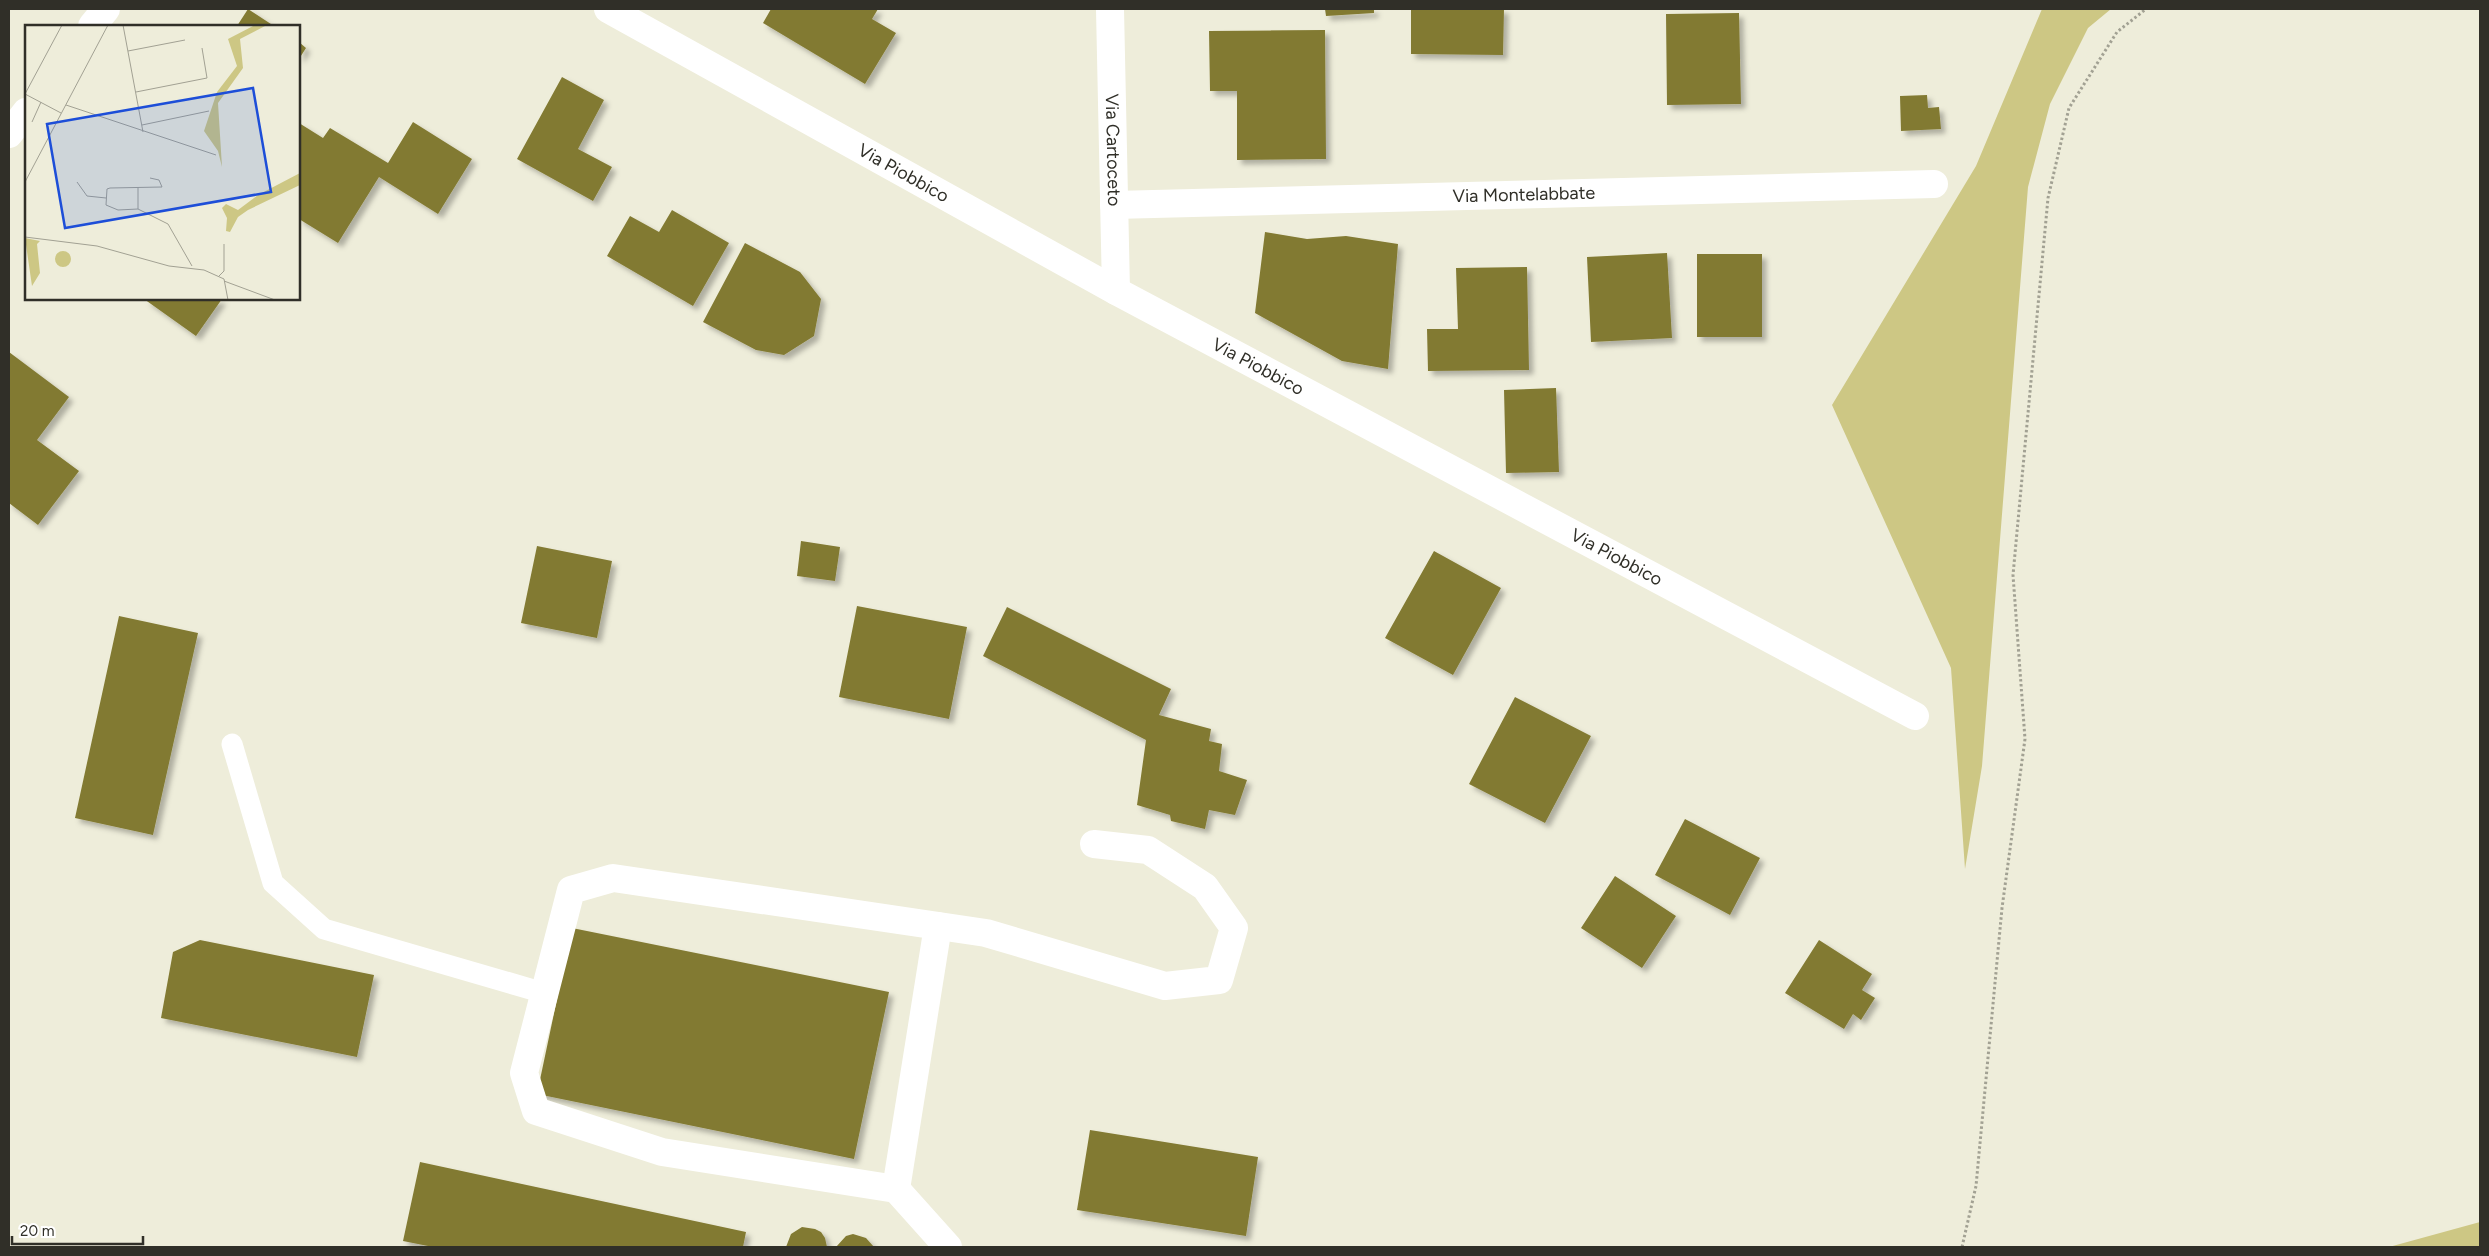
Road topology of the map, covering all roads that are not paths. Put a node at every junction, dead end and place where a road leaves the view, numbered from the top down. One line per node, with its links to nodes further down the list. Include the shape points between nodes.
1 (106, 9): 4 (street)
2 (608, 9): 9 (street, Via Piobbico)
3 (1110, 9): 8 (street, Via Cartoceto)
4 (93, 25)
5 (25, 113): 6 (street)
6 (9, 134)
7 (1934, 184): 8 (street, Via Montelabbate)
8 (1114, 205): 9 (street, Via Cartoceto)
9 (1116, 291): 10 (street, Via Piobbico)
10 (1915, 716)
11 (232, 744): 14 (lane, via 273,883 324,929)
12 (1094, 844): 13 (street, via 1148,850 1205,887 1234,928 1219,980 1165,986 986,933)
13 (938, 926): 14 (street, via 613,878 571,890); 15 (street)
14 (544, 993): 15 (street, via 524,1073 536,1111 662,1152)
15 (896, 1189): 16 (street)
16 (948, 1247)

